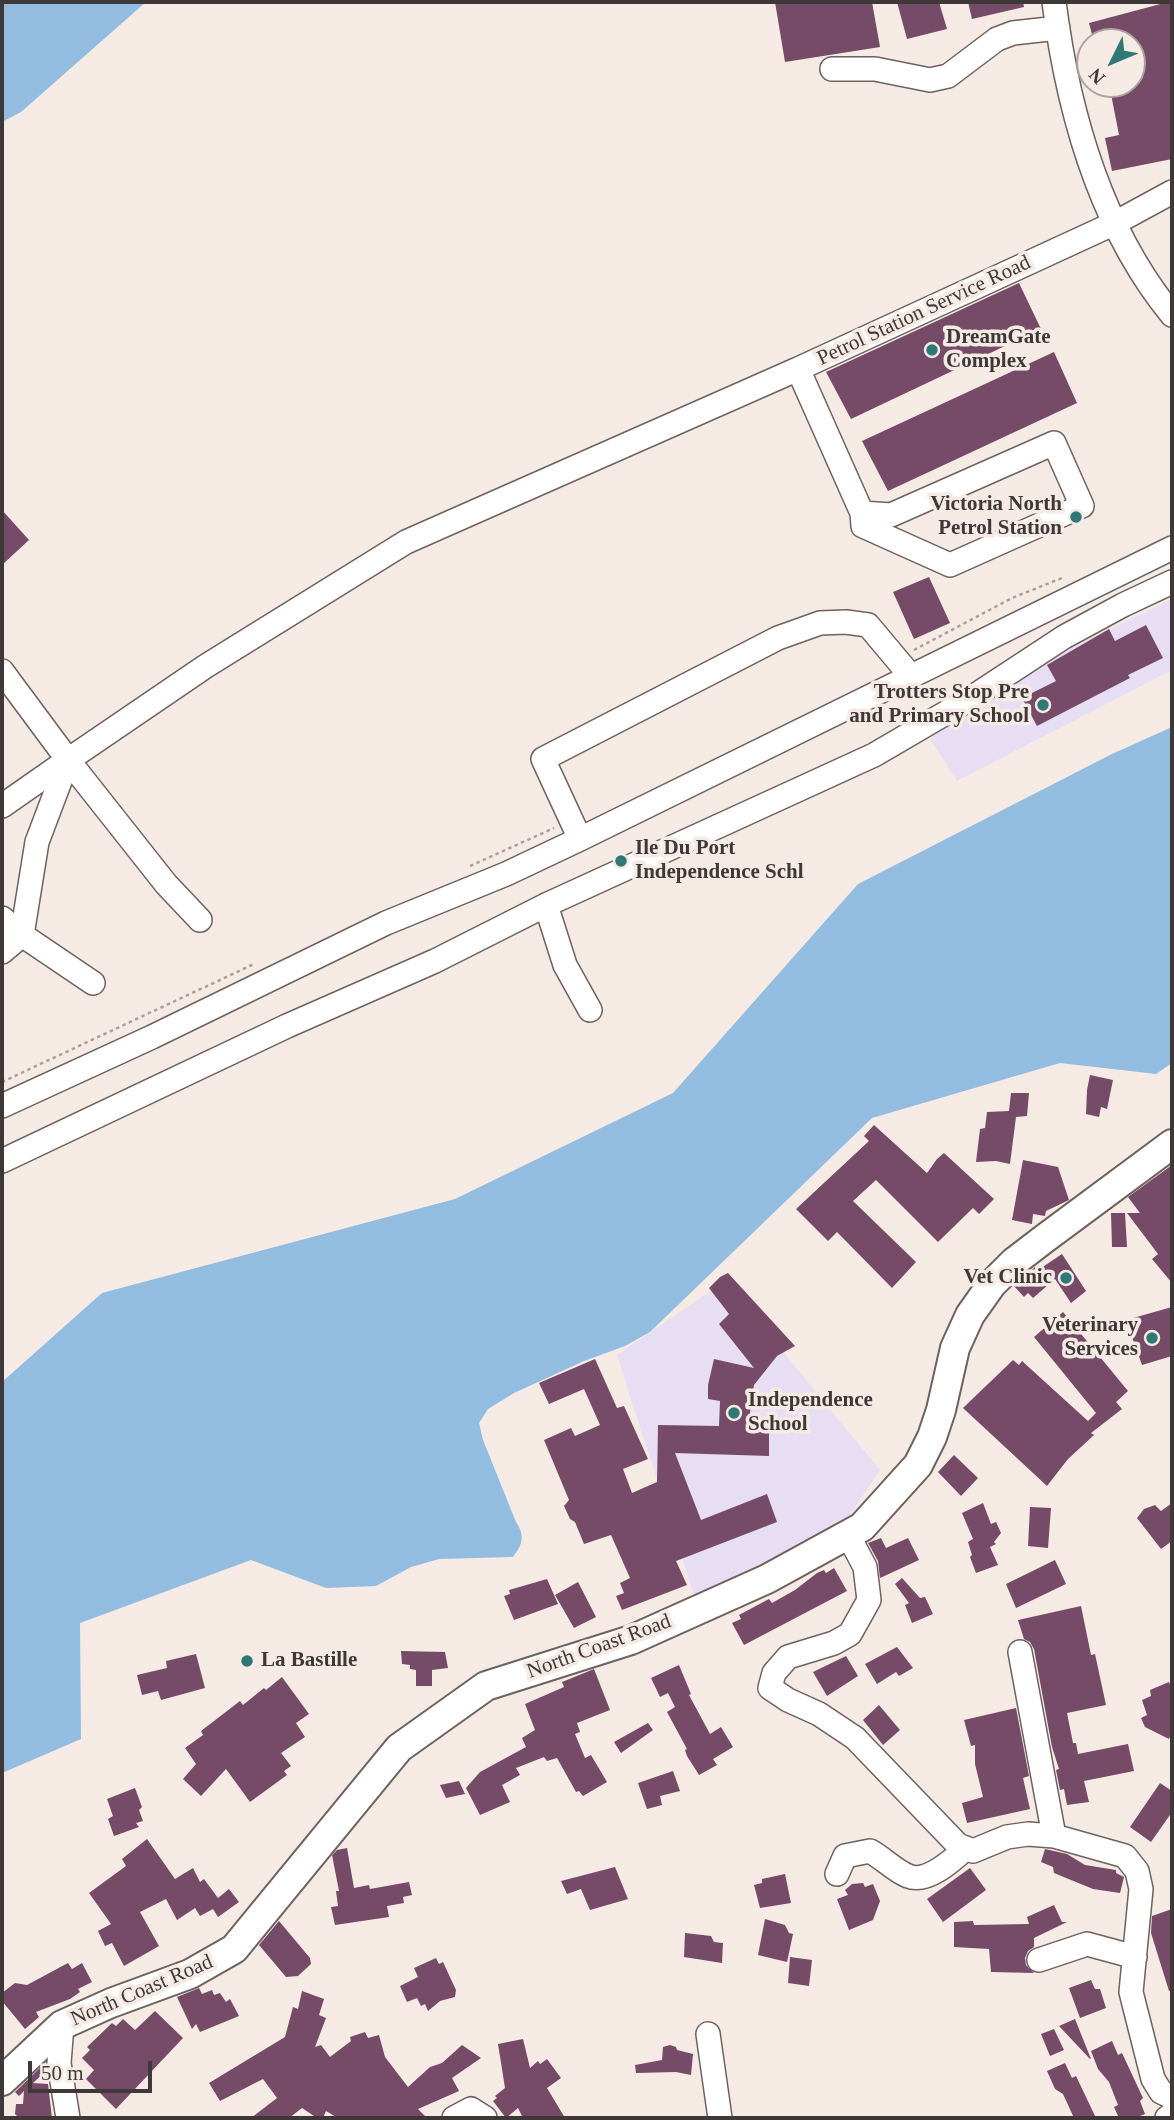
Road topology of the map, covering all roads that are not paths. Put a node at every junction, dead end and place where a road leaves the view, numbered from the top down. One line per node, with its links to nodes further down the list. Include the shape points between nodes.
1 (1055, 2): 2 (street)
2 (1058, 29): 3 (street, via 997,39 948,76 930,80 875,69); 5 (street, via 1071,102)
3 (832, 69)
4 (1172, 192): 5 (street, Petrol Station Service Road)
5 (1115, 223): 6 (street); 7 (street, Petrol Station Service Road)
6 (1172, 315)
7 (798, 369): 8 (street, Petrol Station Service Road); 13 (street, via 406,542 206,666)
8 (862, 513): 8 (street, Petrol Station Service Road, via 891,515 1054,443 1082,506 950,565 863,526)
9 (1172, 548): 12 (street)
10 (1172, 582): 16 (street, via 1064,637 874,755)
11 (2, 671): 13 (street)
12 (910, 675): 15 (street); 15 (street, via 869,625 820,623 778,638 544,760)
13 (68, 760): 14 (street); 18 (street); 19 (street, via 37,842)
14 (2, 806)
15 (580, 839): 23 (street, via 386,923)
16 (546, 905): 22 (street, via 565,965); 25 (street)
17 (2, 918): 19 (street)
18 (200, 920)
19 (22, 935): 20 (street); 21 (street)
20 (2, 952)
21 (93, 983)
22 (590, 1010)
23 (2, 1105)
24 (1172, 1144): 26 (main road, North Coast Road, via 1014,1262 992,1284 970,1314 955,1348 941,1410 918,1465 862,1527)
25 (2, 1161)
26 (848, 1535): 29 (street, via 865,1567 869,1600 850,1634 788,1657 774,1673 770,1688 855,1738 958,1845); 33 (main road, North Coast Road, via 767,1579 632,1640 486,1686 399,1748 234,1949 190,1974)
27 (1020, 1652): 28 (street)
28 (1054, 1836): 29 (street, via 1028,1834); 31 (street, via 1125,1856 1137,1871 1141,1889)
29 (966, 1848): 30 (street, via 936,1871 916,1879 870,1851 845,1856)
30 (837, 1874)
31 (1135, 1957): 32 (street, via 1087,1944); 36 (street, via 1131,1992 1153,2079 1161,2092)
32 (1039, 1960)
33 (62, 2025): 35 (main road, North Coast Road); 38 (street, via 59,2063)
34 (708, 2034): 41 (street)
35 (2, 2081)
36 (1172, 2097)
37 (1172, 2114): 42 (street)
38 (68, 2118)
39 (454, 2118): 40 (street, via 471,2109)
40 (485, 2118)
41 (720, 2118)
42 (1167, 2118)

